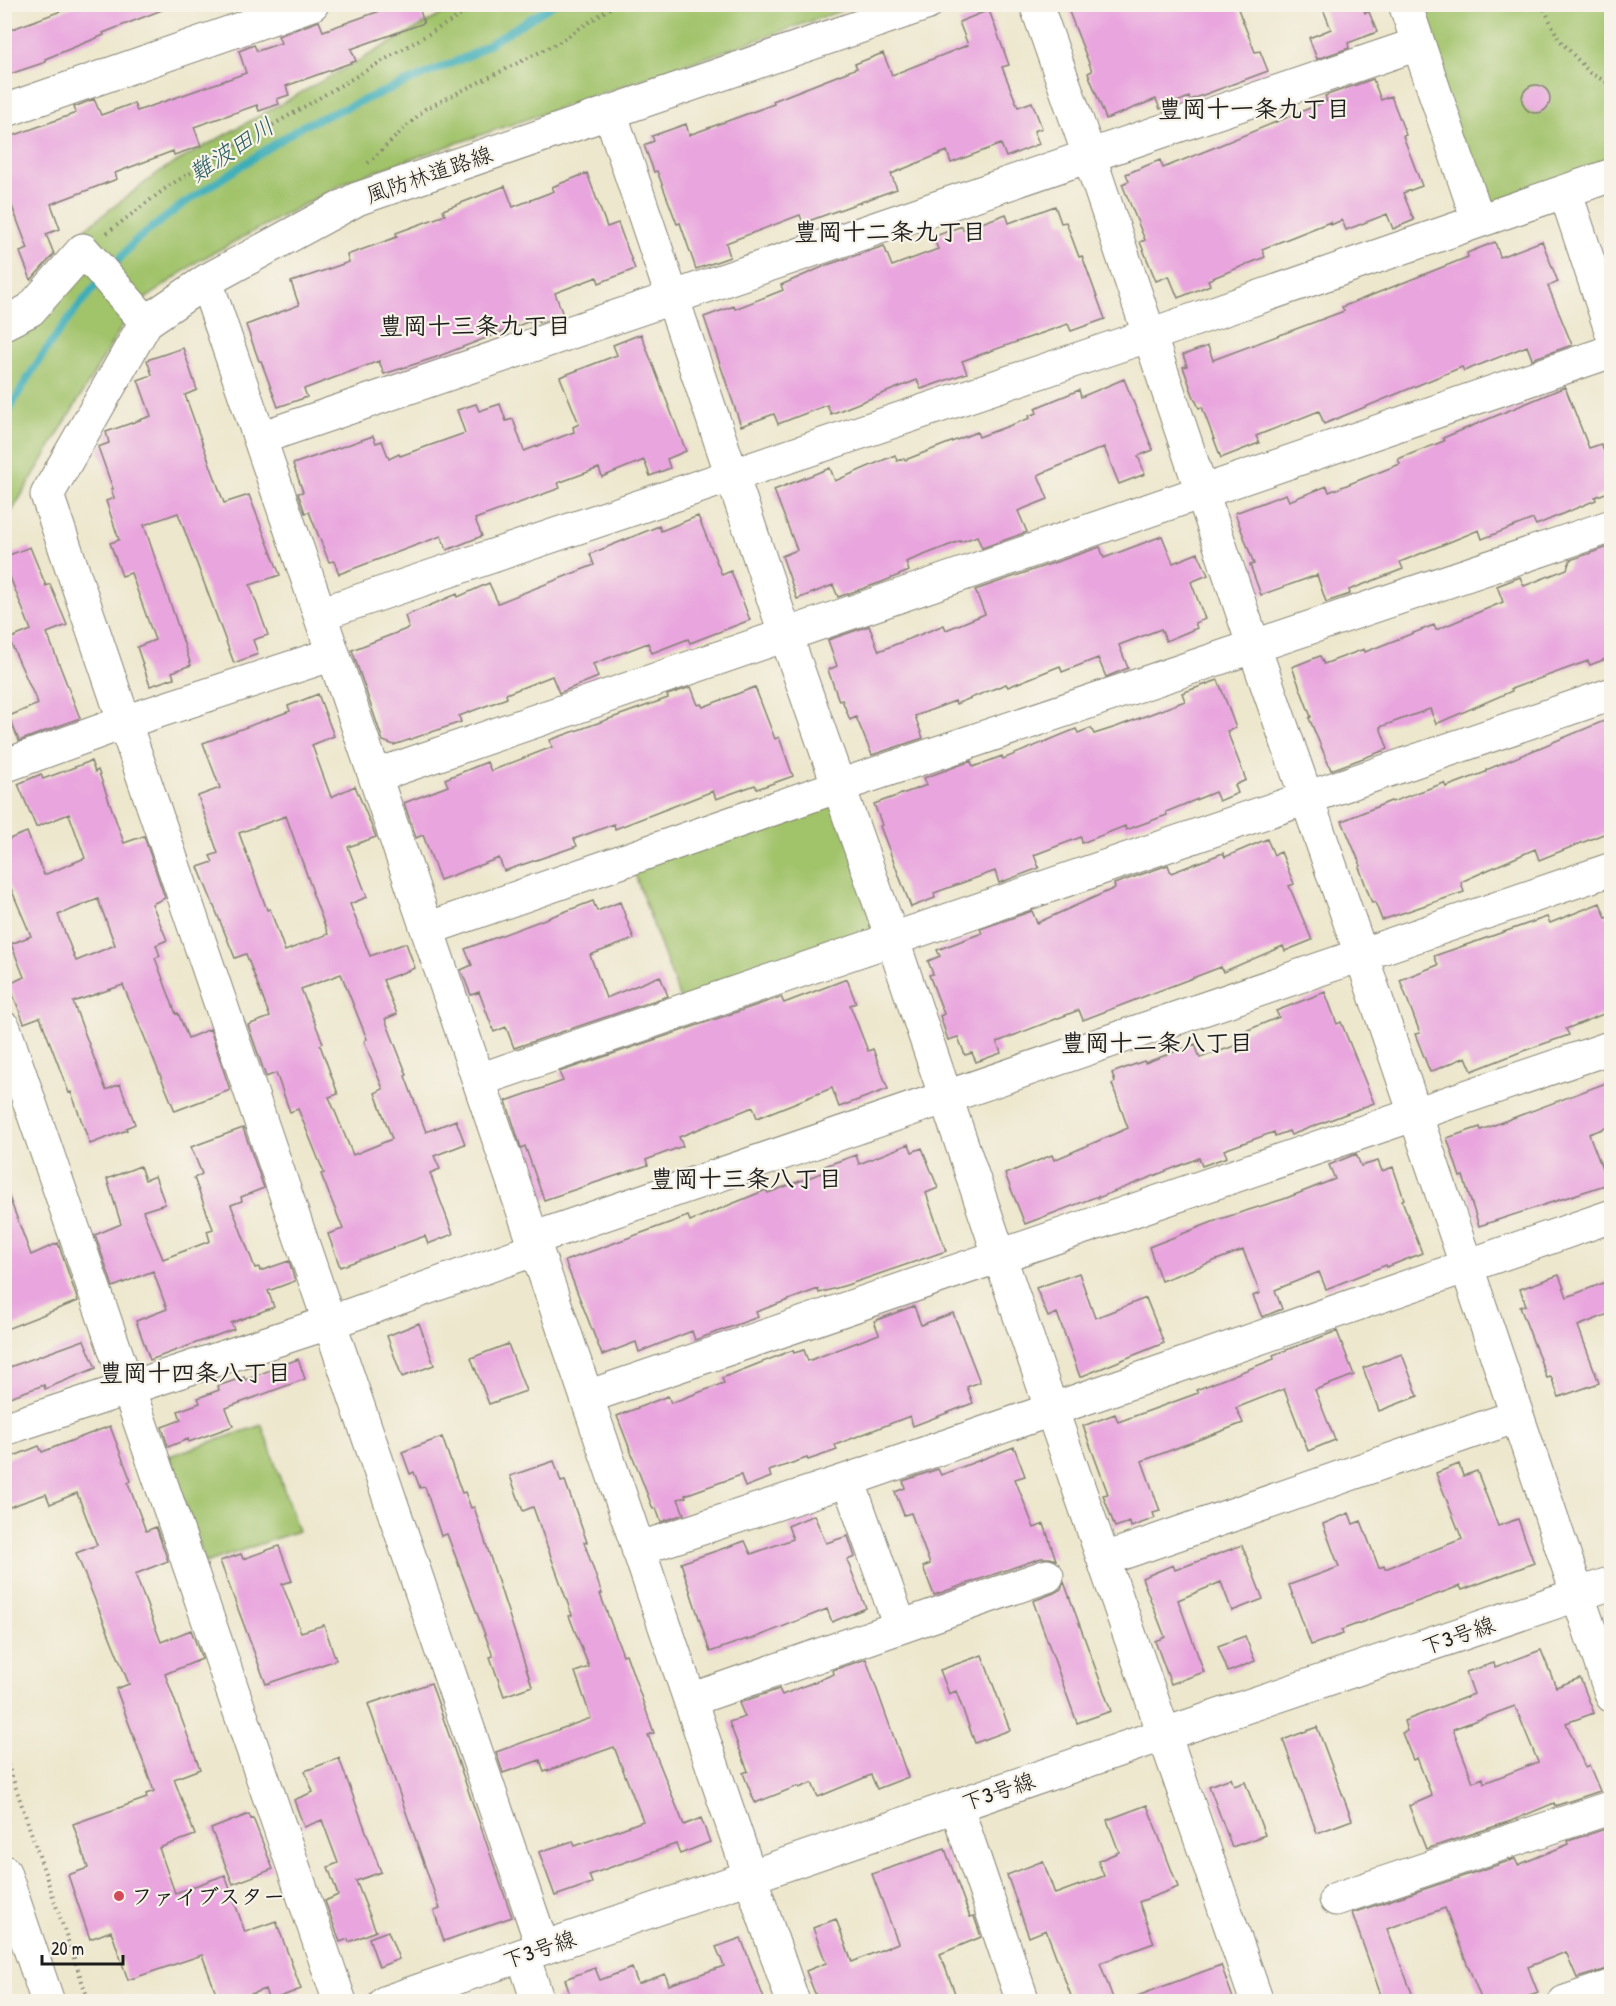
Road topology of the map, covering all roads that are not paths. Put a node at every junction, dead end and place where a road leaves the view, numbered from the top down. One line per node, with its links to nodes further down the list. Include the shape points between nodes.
1 (312, 4): 6 (street)
2 (926, 4): 7 (street, 風防林道路線)
3 (1036, 4): 8 (street)
4 (1405, 4): 5 (street)
5 (1418, 44): 8 (street); 11 (street)
6 (4, 111)
7 (610, 112): 12 (street, 風防林道路線, via 357,199); 13 (street)
8 (1089, 155): 13 (street); 17 (street)
9 (1611, 175): 10 (street)
10 (1564, 191): 11 (street); 16 (street)
11 (1478, 220): 17 (street)
12 (206, 281): 14 (street, 風防林道路線); 19 (street)
13 (674, 297): 19 (street); 20 (street)
14 (137, 312): 15 (street, via 86,254 30,310); 28 (street, via 47,495)
15 (4, 323)
16 (1611, 333)
17 (1150, 335): 20 (street); 21 (street)
18 (1611, 351): 21 (street)
19 (260, 438): 23 (street)
20 (734, 476): 23 (street); 24 (street)
21 (1203, 494): 24 (street); 25 (street)
22 (1611, 526): 25 (street)
23 (320, 614): 26 (street)
24 (786, 633): 30 (street); 31 (street)
25 (1254, 647): 31 (street); 32 (street)
26 (333, 654): 28 (street); 30 (street)
27 (1611, 694): 32 (street)
28 (125, 722): 29 (street); 46 (street)
29 (4, 766)
30 (375, 776): 34 (street)
31 (839, 786): 34 (street); 35 (street)
32 (1306, 798): 35 (street); 36 (street)
33 (1611, 869): 36 (street)
34 (427, 929): 39 (street)
35 (892, 938): 39 (street); 40 (street)
36 (1361, 954): 40 (street); 41 (street)
37 (4, 1028): 47 (street)
38 (1611, 1047): 41 (street)
39 (479, 1080): 43 (street)
40 (945, 1096): 43 (street); 44 (street)
41 (1415, 1113): 44 (street); 45 (street)
42 (1611, 1216): 45 (street)
43 (534, 1244): 46 (street); 48 (street)
44 (1000, 1256): 48 (street); 49 (street)
45 (1467, 1266): 49 (street); 50 (street)
46 (331, 1322): 47 (street); 67 (street)
47 (128, 1388): 51 (street); 70 (street)
48 (586, 1397): 53 (street)
49 (1051, 1408): 52 (street); 54 (street)
50 (1517, 1416): 54 (street); 57 (street)
51 (4, 1429)
52 (848, 1480): 53 (street); 58 (street)
53 (638, 1549): 60 (street)
54 (1105, 1559): 61 (street)
55 (1047, 1576): 58 (street)
56 (1611, 1583): 57 (street, 下3号線)
57 (1577, 1595): 59 (street); 61 (street, 下3号線)
58 (900, 1626): 60 (street)
59 (1611, 1696)
60 (690, 1700): 65 (street)
61 (1165, 1734): 62 (street, 下3号線); 75 (street)
62 (956, 1805): 65 (street, 下3号線); 74 (street)
63 (1611, 1808): 66 (street)
64 (4, 1872): 69 (street)
65 (750, 1876): 67 (street, 下3号線); 73 (street)
66 (1336, 1899)
67 (533, 1951): 71 (street, 下3号線); 72 (street)
68 (1611, 1986): 76 (street)
69 (48, 2001)
70 (340, 2001)
71 (386, 2001)
72 (538, 2001)
73 (793, 2001)
74 (1023, 2001)
75 (1257, 2001)
76 (1565, 2001)

